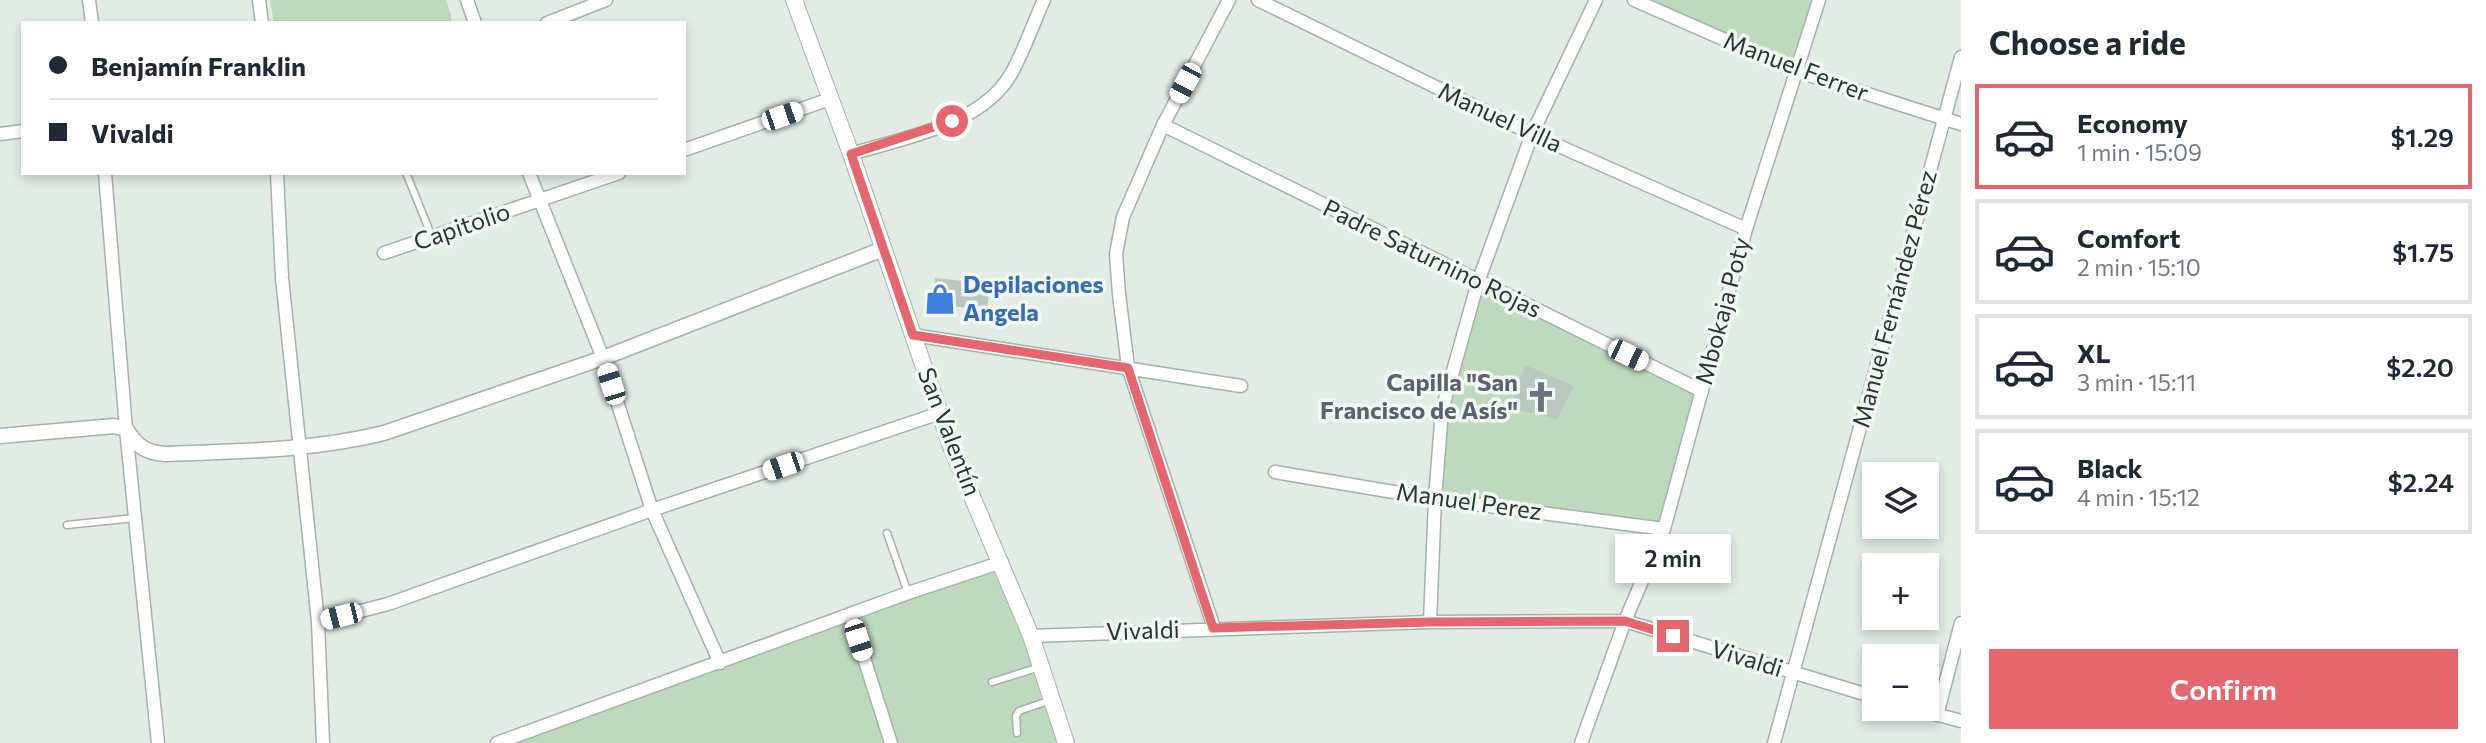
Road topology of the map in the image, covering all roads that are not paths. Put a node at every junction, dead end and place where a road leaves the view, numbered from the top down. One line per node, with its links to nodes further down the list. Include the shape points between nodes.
1 (89, 0): 12 (street)
2 (259, 0): 13 (street)
3 (467, 0): 14 (street)
4 (606, 0): 15 (street)
5 (794, 0): 18 (main road, San Valentín)
6 (1044, 0): 26 (street, via 1010,76 989,99 939,127)
7 (1229, 0): 21 (street)
8 (1258, 0): 24 (street, Manuel Villa)
9 (1596, 0): 24 (street)
10 (1634, 0): 17 (street, Manuel Ferrer)
11 (1819, 0): 17 (street, Mbokaja Poty)
12 (92, 21)
13 (262, 21)
14 (474, 21)
15 (552, 21)
16 (1961, 57): 19 (street, Manuel Fernández Pérez)
17 (1796, 71): 19 (street, Manuel Ferrer); 33 (street, Mbokaja Poty)
18 (830, 99): 25 (street); 26 (main road, San Valentín)
19 (1944, 119): 20 (street, Manuel Ferrer); 65 (street, Manuel Fernández Pérez)
20 (1961, 124)
21 (1163, 125): 37 (street, Padre Saturnino Rojas); 40 (street, via 1123,217 1116,254)
22 (21, 131): 23 (street)
23 (0, 134)
24 (1532, 134): 33 (street, Manuel Villa); 37 (street)
25 (686, 149)
26 (851, 154): 35 (main road, San Valentín)
27 (105, 175): 44 (street)
28 (277, 175): 46 (street)
29 (407, 175): 34 (lane)
30 (530, 175): 32 (street)
31 (613, 175): 32 (street, Capitolio)
32 (539, 201): 34 (street, Capitolio); 39 (street)
33 (1746, 229): 42 (street, Mbokaja Poty)
34 (432, 237): 36 (street, Capitolio)
35 (883, 249): 38 (main road, San Valentín); 39 (street)
36 (384, 253)
37 (1478, 282): 42 (street, Padre Saturnino Rojas); 48 (street, via 1442,410)
38 (913, 335): 40 (street); 43 (main road, San Valentín)
39 (603, 358): 46 (street, via 384,433); 49 (street)
40 (1128, 368): 41 (street); 61 (street)
41 (1241, 386)
42 (1702, 391): 52 (street, Mbokaja Poty)
43 (940, 413): 49 (street); 54 (main road, San Valentín)
44 (126, 429): 45 (street, via 114,426); 46 (street, via 138,447 150,453); 50 (street)
45 (0, 436)
46 (299, 449): 58 (street)
47 (1275, 472): 48 (street, Manuel Perez)
48 (1435, 499): 52 (street, Manuel Perez); 59 (street)
49 (652, 510): 58 (street, via 388,604); 63 (street)
50 (135, 517): 51 (lane); 74 (street)
51 (68, 525)
52 (1664, 529): 57 (street, Mbokaja Poty)
53 (887, 533): 55 (lane)
54 (1002, 562): 55 (street); 62 (main road, San Valentín)
55 (908, 593): 56 (street)
56 (850, 614): 63 (street); 77 (street)
57 (1625, 621): 59 (street, Vivaldi); 65 (street, Vivaldi); 78 (street, Mbokaja Poty)
58 (318, 622): 75 (street)
59 (1430, 622): 61 (street, Vivaldi)
60 (1961, 623): 69 (street)
61 (1213, 628): 62 (street, Vivaldi)
62 (1031, 635): 64 (main road, San Valentín)
63 (720, 663): 76 (street)
64 (1042, 666): 66 (lane); 68 (main road, San Valentín)
65 (1794, 674): 67 (street, Vivaldi); 79 (street, Manuel Fernández Pérez)
66 (992, 682)
67 (1862, 694)
68 (1052, 700): 72 (lane, via 1019,711); 73 (main road, San Valentín)
69 (1939, 707)
70 (1939, 716): 71 (street)
71 (1961, 721)
72 (1017, 733)
73 (1062, 742)
74 (158, 743)
75 (323, 743)
76 (497, 743)
77 (891, 743)
78 (1581, 743)
79 (1774, 743)

